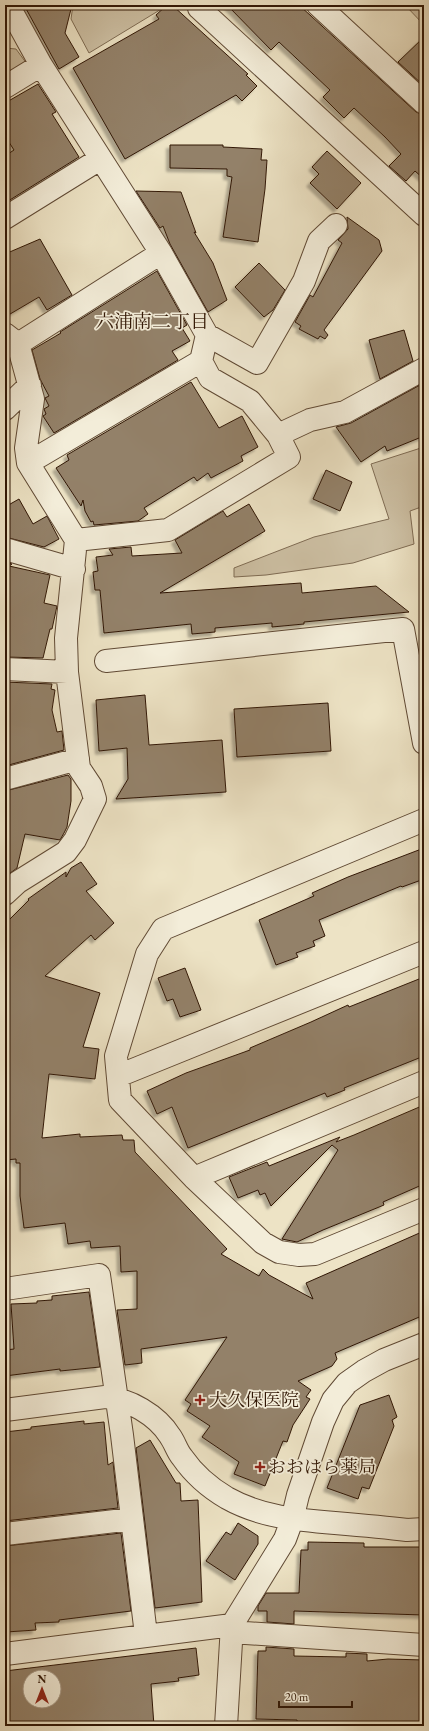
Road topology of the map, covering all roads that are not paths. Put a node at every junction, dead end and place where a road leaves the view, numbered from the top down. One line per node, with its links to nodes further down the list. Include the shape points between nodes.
1 (8, 5): 4 (street)
2 (202, 5): 8 (street, via 199,8)
3 (318, 5): 6 (street)
4 (40, 65): 5 (street); 7 (street)
5 (5, 87)
6 (424, 104)
7 (100, 159): 9 (street); 11 (street)
8 (424, 216)
9 (5, 218)
10 (336, 225): 12 (street, via 319,241 304,281 257,363)
11 (161, 253): 12 (street); 13 (street)
12 (207, 335): 14 (street)
13 (11, 339): 16 (street)
14 (202, 361): 18 (street, via 210,378 250,401); 19 (street)
15 (424, 369): 18 (street, via 345,412 310,420)
16 (30, 385): 17 (street); 19 (street, via 33,399 26,448)
17 (5, 409)
18 (278, 435): 20 (street, via 289,457 168,530)
19 (28, 463): 20 (street)
20 (76, 540): 22 (street)
21 (5, 549): 22 (street)
22 (74, 569): 25 (street, via 66,638)
23 (106, 661): 26 (street, via 403,629)
24 (5, 669): 25 (street)
25 (67, 672): 27 (street)
26 (424, 742)
27 (78, 759): 28 (street); 30 (street, via 79,768 91,786 95,799 75,840 66,852 18,882)
28 (5, 779)
29 (424, 820): 32 (street, via 163,929 147,954 116,1056)
30 (5, 894)
31 (424, 952): 32 (street)
32 (118, 1076): 34 (street, via 120,1100)
33 (424, 1082): 34 (street)
34 (194, 1178): 35 (street, via 263,1243 279,1252 299,1255 315,1254)
35 (424, 1209)
36 (5, 1289): 38 (street, via 99,1275)
37 (424, 1344): 41 (street, via 364,1371 347,1383 333,1400 298,1495)
38 (116, 1398): 39 (street, via 105,1397); 40 (street); 41 (street, via 141,1409 163,1426 190,1467 226,1497 269,1515)
39 (5, 1410)
40 (132, 1518): 43 (street); 45 (street)
41 (292, 1520): 42 (street, via 407,1530); 44 (street, via 285,1539)
42 (424, 1529)
43 (5, 1534)
44 (231, 1628): 45 (street); 46 (street); 48 (street)
45 (146, 1635): 47 (street)
46 (424, 1645)
47 (5, 1654)
48 (226, 1726)

